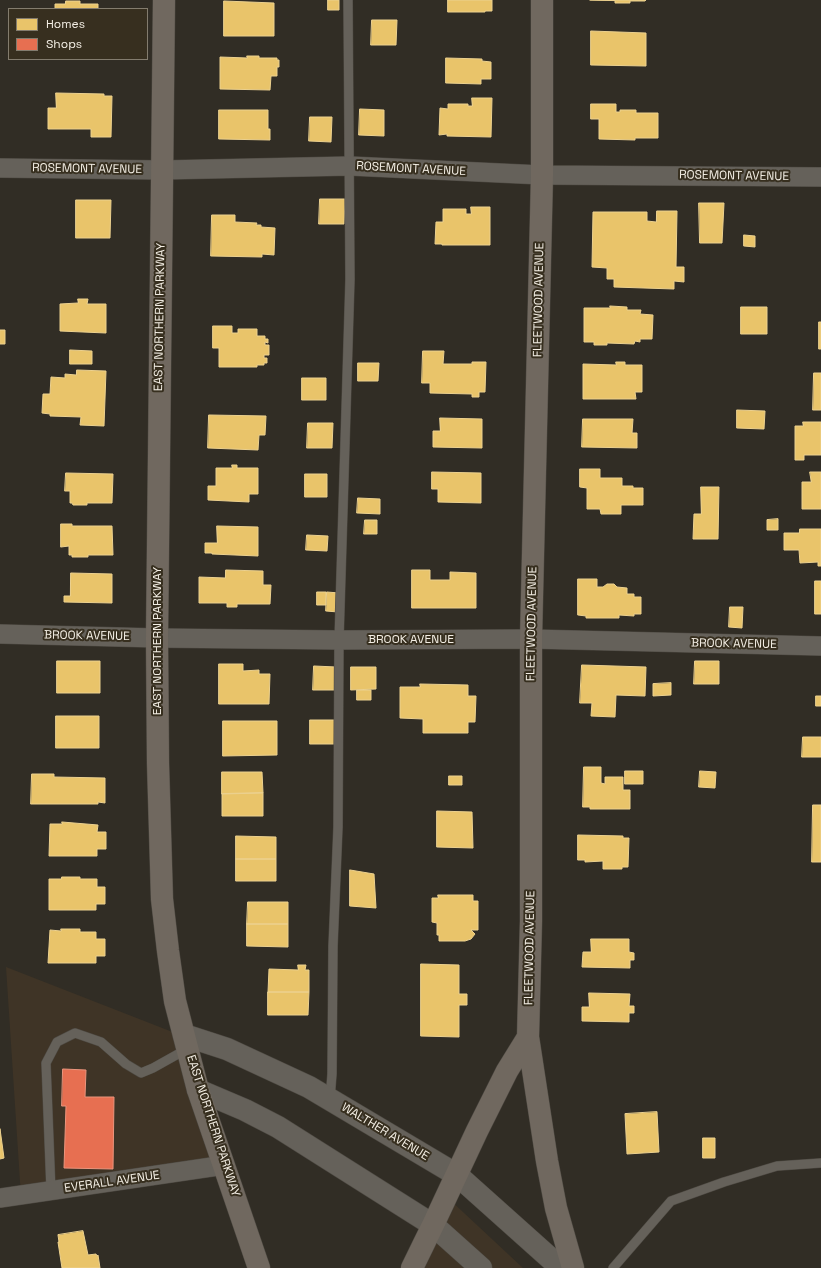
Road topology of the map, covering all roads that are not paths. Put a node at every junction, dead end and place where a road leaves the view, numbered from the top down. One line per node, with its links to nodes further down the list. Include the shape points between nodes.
1 (164, 0): 6 (main road, EAST NORTHERN PARKWAY)
2 (348, 0): 4 (lane)
3 (542, 0): 7 (main road, FLEETWOOD AVENUE)
4 (350, 166): 6 (street, ROSEMONT AVENUE); 7 (street, ROSEMONT AVENUE); 12 (lane, via 350,279)
5 (0, 168): 6 (street, ROSEMONT AVENUE)
6 (162, 170): 10 (main road, EAST NORTHERN PARKWAY)
7 (542, 175): 8 (street, ROSEMONT AVENUE); 11 (main road, FLEETWOOD AVENUE)
8 (821, 177)
9 (0, 634): 10 (street, BROOK AVENUE)
10 (157, 638): 12 (street, BROOK AVENUE); 15 (main road, EAST NORTHERN PARKWAY, via 162,899 175,1001)
11 (531, 639): 12 (street, BROOK AVENUE); 13 (street, BROOK AVENUE); 14 (main road, FLEETWOOD AVENUE, via 531,921)
12 (339, 640): 17 (lane, via 338,827)
13 (821, 646)
14 (528, 1037): 20 (main road, via 507,1071); 28 (main road, FLEETWOOD AVENUE, via 556,1208)
15 (186, 1042): 16 (main road, EAST NORTHERN PARKWAY); 17 (main road, WALTHER AVENUE, via 227,1049 309,1087); 21 (lane, via 153,1068 141,1073 126,1064 101,1042 74,1033 57,1042 46,1063)
16 (198, 1090): 19 (main road, EAST NORTHERN PARKWAY); 23 (main road, via 278,1127)
17 (330, 1100): 20 (main road, WALTHER AVENUE)
18 (821, 1163): 29 (lane, via 777,1166 671,1201)
19 (224, 1165): 21 (street, EVERALL AVENUE); 24 (main road, EAST NORTHERN PARKWAY)
20 (457, 1175): 23 (main road); 27 (main road, WALTHER AVENUE)
21 (50, 1191): 22 (street, EVERALL AVENUE)
22 (0, 1198)
23 (433, 1225): 25 (main road); 26 (main road)
24 (259, 1268)
25 (412, 1268)
26 (481, 1268)
27 (561, 1268)
28 (573, 1268)
29 (613, 1268)

